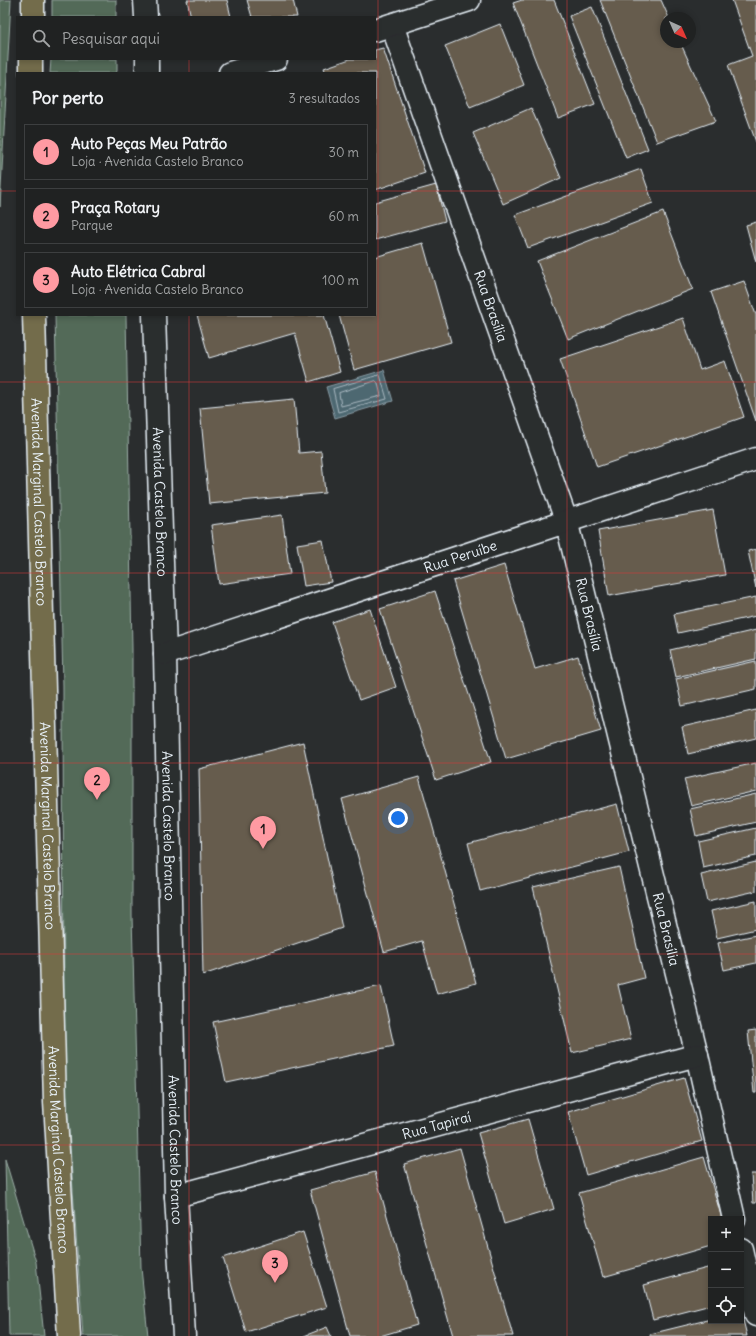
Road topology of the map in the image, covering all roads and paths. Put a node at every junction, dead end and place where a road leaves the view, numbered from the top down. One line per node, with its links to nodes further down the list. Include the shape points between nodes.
1 (33, 0): 4 (main road)
2 (145, 0): 5 (street)
3 (469, 0): 6 (street)
4 (33, 16)
5 (146, 16)
6 (384, 27): 16 (street, Rua Brasília)
7 (32, 60): 10 (main road)
8 (147, 60): 11 (street)
9 (273, 60): 12 (street)
10 (31, 72)
11 (147, 72)
12 (233, 72)
13 (34, 316): 23 (main road, Avenida Marginal Castelo Branco, via 54,1102)
14 (154, 316): 17 (street, Avenida Castelo Branco)
15 (756, 459): 16 (street, Rua Peruíbe)
16 (566, 520): 17 (street, Rua Peruíbe); 18 (street, Rua Brasília)
17 (165, 654): 19 (street, Avenida Castelo Branco)
18 (697, 1055): 19 (street, Rua Tapiraí); 20 (street, Rua Brasília)
19 (176, 1196): 24 (street, Avenida Castelo Branco)
20 (733, 1216)
21 (742, 1252): 22 (street)
22 (756, 1315)
23 (69, 1336)
24 (184, 1336)

